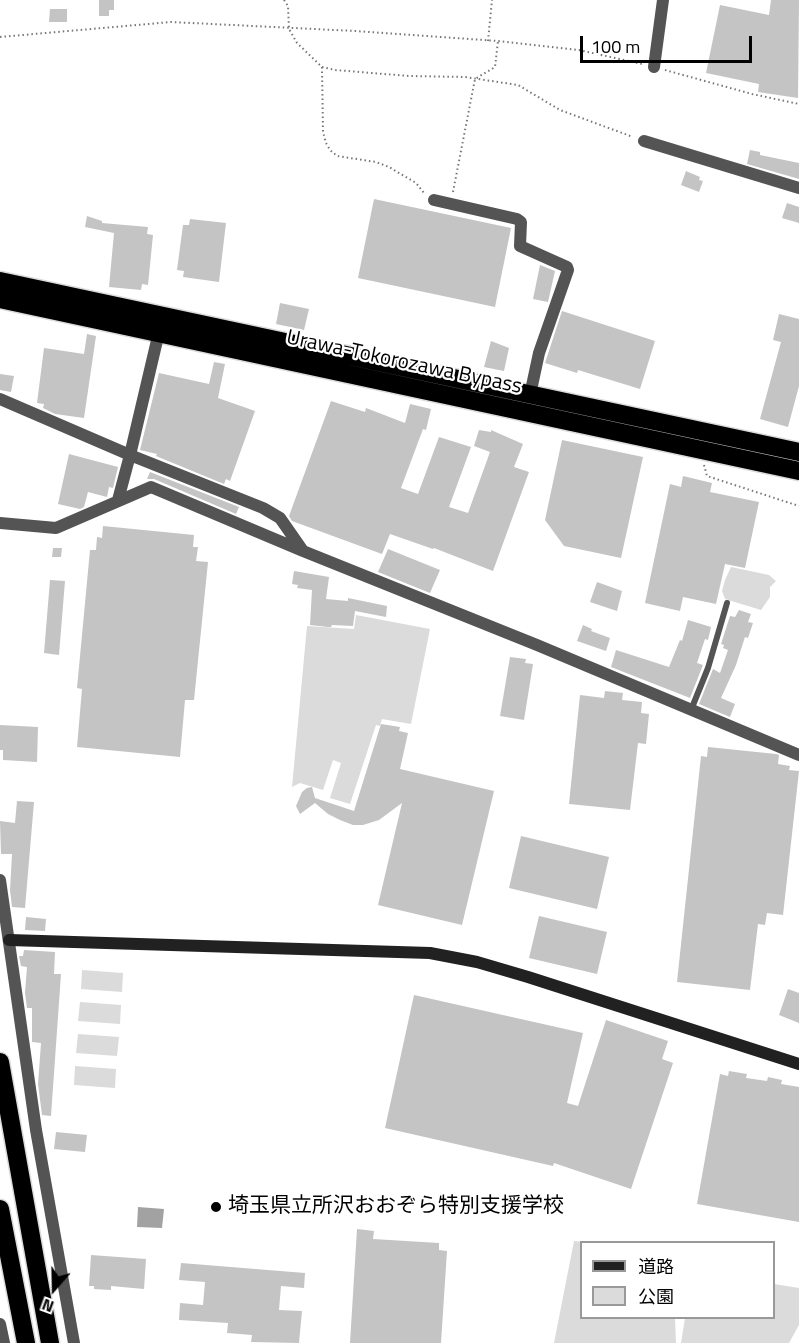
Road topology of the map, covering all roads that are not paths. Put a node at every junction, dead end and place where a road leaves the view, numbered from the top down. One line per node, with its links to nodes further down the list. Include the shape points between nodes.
1 (663, 0): 2 (street)
2 (654, 67)
3 (644, 141): 4 (street)
4 (799, 188)
5 (434, 200): 9 (street, via 517,219 521,222 520,246 567,267 539,353)
6 (0, 281): 9 (highway, Urawa-Tokorozawa Bypass)
7 (0, 299): 8 (highway, Urawa-Tokorozawa Bypass)
8 (159, 332): 12 (street); 13 (highway, Urawa-Tokorozawa Bypass)
9 (530, 395): 11 (highway, Urawa-Tokorozawa Bypass)
10 (0, 399): 12 (street)
11 (799, 452)
12 (130, 455): 14 (street); 16 (street, via 262,508 280,518)
13 (799, 471)
14 (118, 500): 15 (street, via 56,528); 16 (street, via 151,487)
15 (0, 524)
16 (303, 551): 18 (street)
17 (727, 603): 18 (lane)
18 (691, 710): 19 (street)
19 (799, 755)
20 (0, 879): 21 (street)
21 (9, 940): 23 (street, via 430,953 528,977); 29 (street, via 36,1130)
22 (0, 1062): 28 (highway)
23 (799, 1064)
24 (0, 1209): 27 (highway)
25 (0, 1324): 26 (street)
26 (4, 1343)
27 (26, 1343)
28 (50, 1343)
29 (74, 1343)

